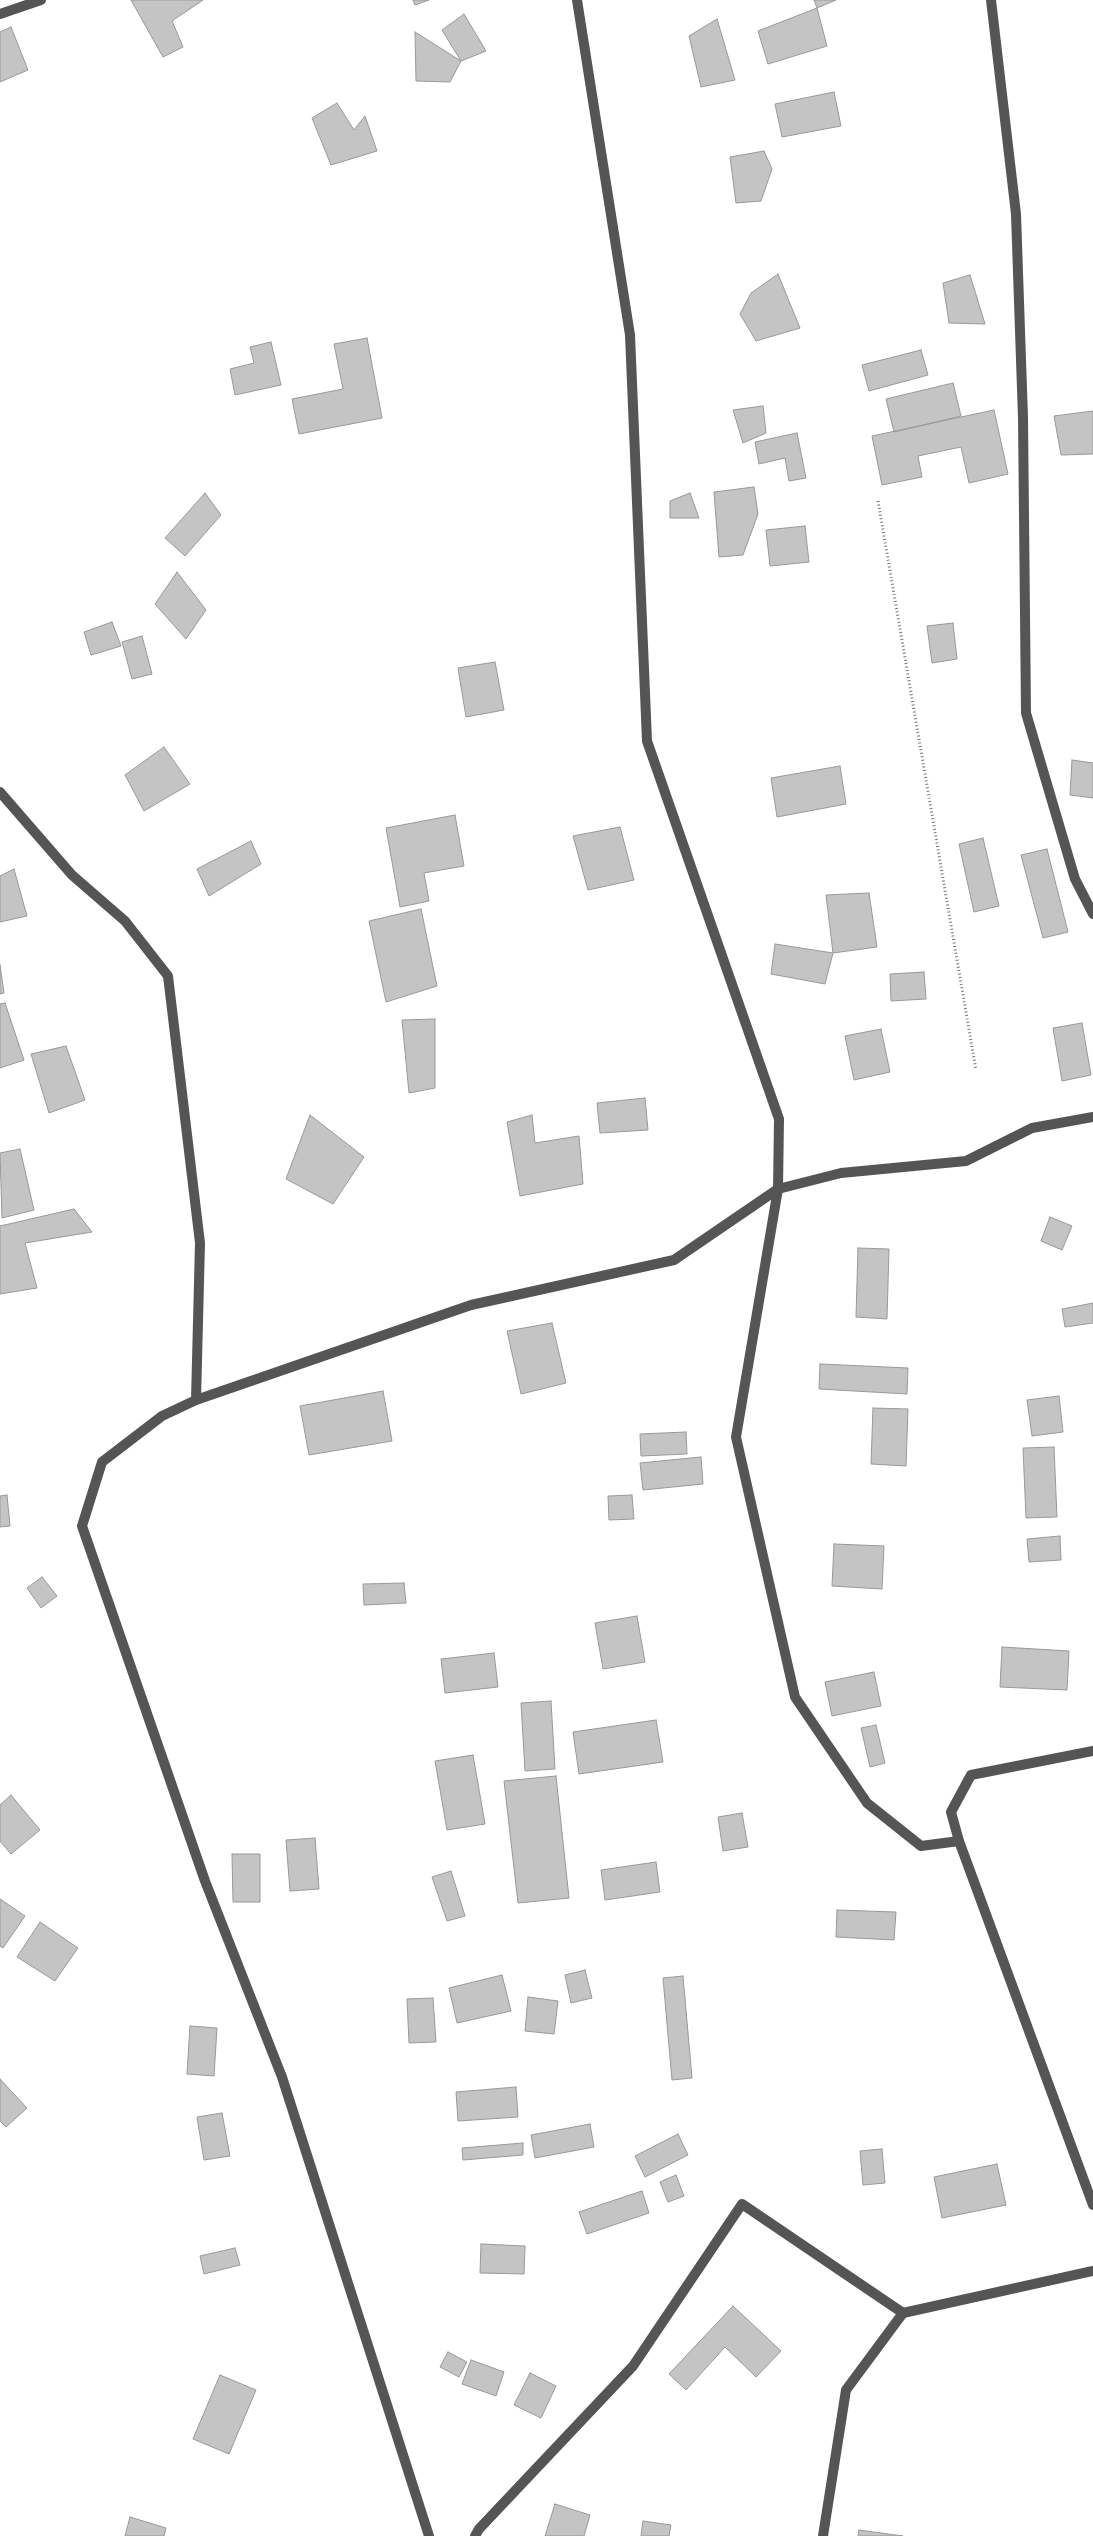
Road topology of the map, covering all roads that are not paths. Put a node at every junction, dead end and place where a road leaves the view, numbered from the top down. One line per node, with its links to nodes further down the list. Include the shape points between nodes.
1 (41, 0): 4 (street)
2 (577, 0): 8 (street, via 630,336 647,741 780,1119)
3 (991, 0): 6 (street, via 1016,214 1023,418 1026,713 1075,879)
4 (0, 14)
5 (0, 792): 9 (street, via 72,875 125,921 168,976 200,1243)
6 (1093, 914)
7 (1093, 1116): 8 (street, via 1032,1128 966,1160 841,1173)
8 (778, 1189): 9 (street, via 674,1260 471,1305); 11 (street, via 736,1437 795,1697 867,1804 920,1846)
9 (196, 1400): 15 (street, via 162,1416 102,1462 82,1526 205,1881 282,2077)
10 (1093, 1751): 11 (street, via 971,1775 951,1812)
11 (958, 1841): 12 (street)
12 (1093, 2205)
13 (1093, 2271): 14 (street)
14 (903, 2313): 16 (street, via 742,2204 633,2366); 17 (street, via 846,2390)
15 (428, 2536)
16 (475, 2536)
17 (824, 2536)

